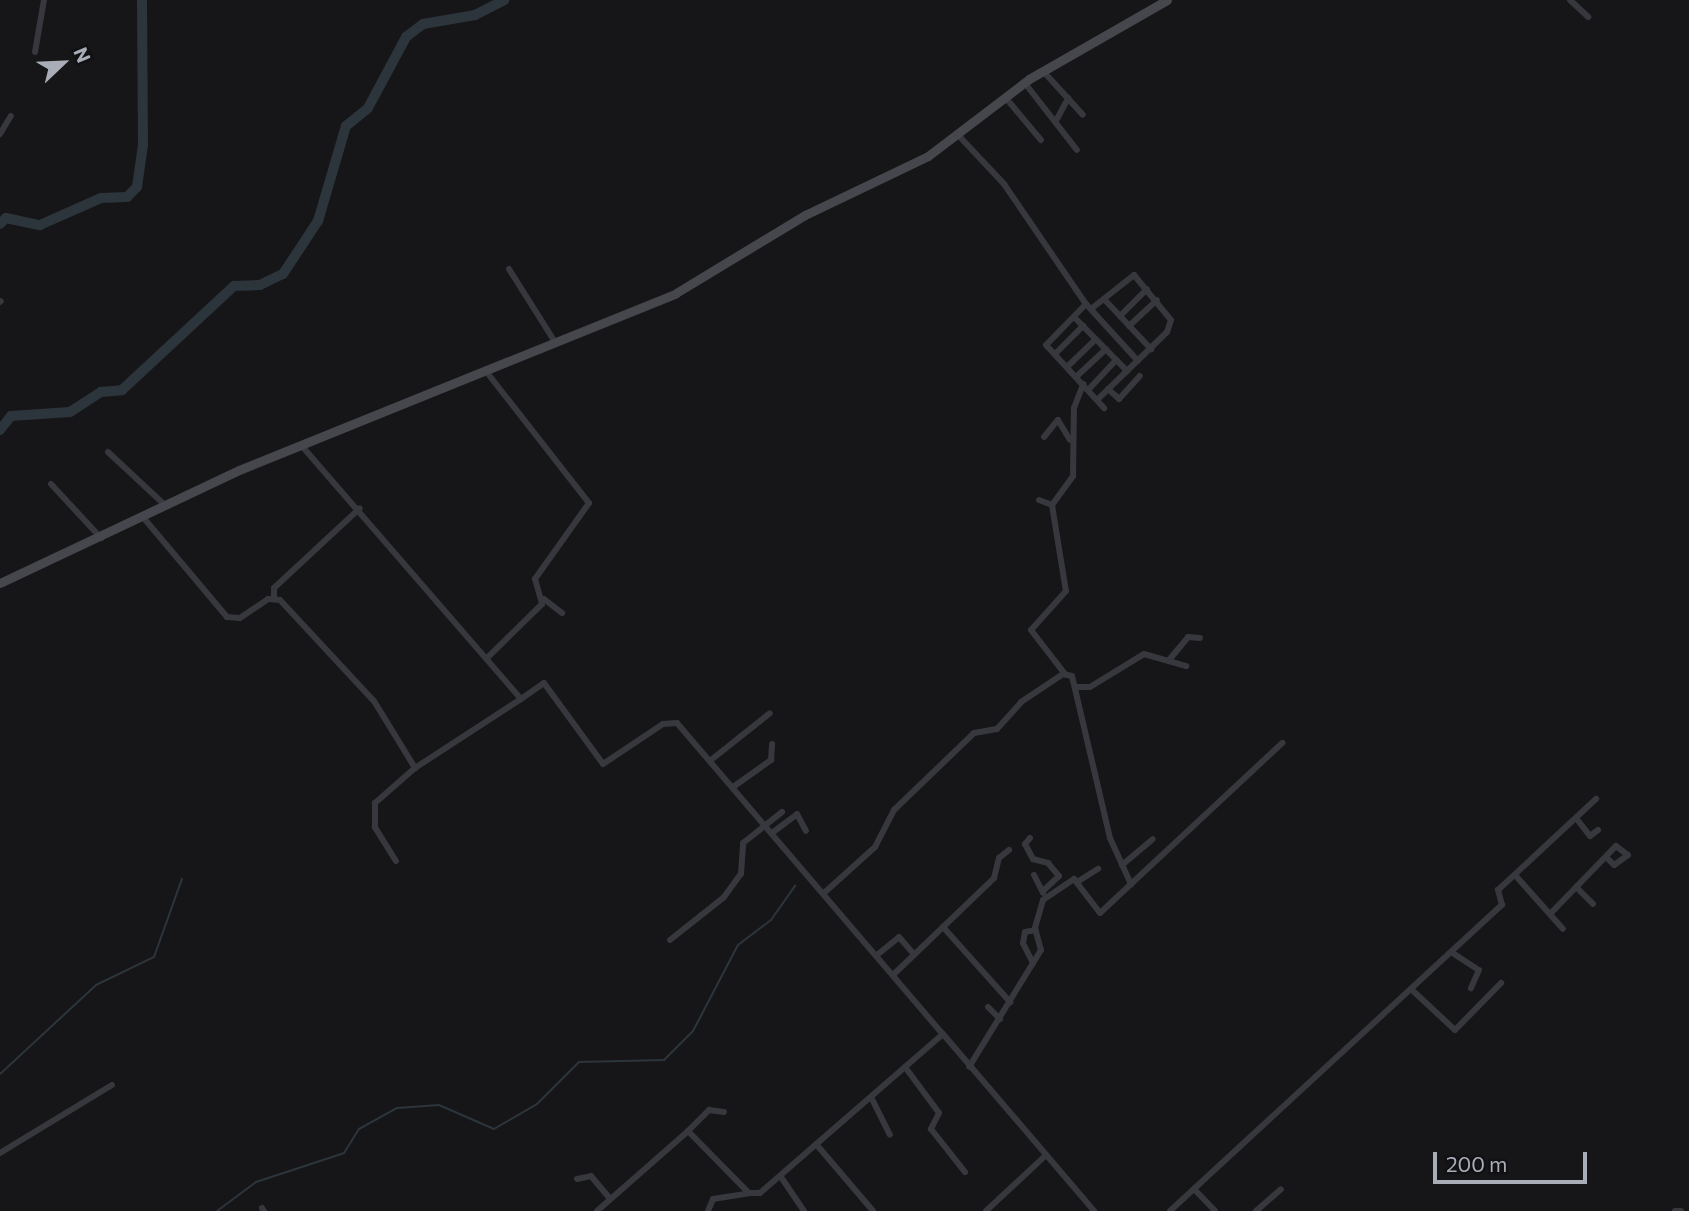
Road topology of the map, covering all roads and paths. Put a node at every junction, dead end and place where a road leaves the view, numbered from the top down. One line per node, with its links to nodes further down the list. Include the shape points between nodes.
1 (44, 0): 5 (street)
2 (1167, 0): 6 (street)
3 (1570, 0): 4 (street)
4 (1588, 17)
5 (35, 52)
6 (1044, 71): 7 (street); 9 (street)
7 (1024, 82): 8 (street); 12 (street)
8 (1005, 97): 14 (street); 15 (street)
9 (1068, 98): 10 (street); 12 (street)
10 (1083, 115)
11 (11, 116): 13 (street)
12 (1057, 119): 16 (street)
13 (0, 134)
14 (959, 136): 21 (street, via 1039,228); 27 (street, via 805,215 676,293)
15 (1041, 139)
16 (1077, 150)
17 (509, 269): 27 (street)
18 (1147, 289): 19 (street, via 1133,276); 20 (street); 22 (street)
19 (1104, 299): 21 (street); 22 (street)
20 (1157, 300): 25 (street); 29 (street, via 1171,320)
21 (1088, 307): 23 (street); 32 (street)
22 (1120, 316): 25 (street)
23 (1074, 317): 24 (street); 30 (street, via 1046,345)
24 (1083, 326): 26 (street); 30 (street)
25 (1129, 326): 29 (street)
26 (1096, 340): 28 (street); 33 (street)
27 (555, 342): 34 (street)
28 (1106, 349): 31 (street); 37 (street)
29 (1151, 349): 32 (street)
30 (1055, 354): 33 (street)
31 (1116, 360): 35 (street); 38 (street)
32 (1138, 361): 35 (street)
33 (1067, 367): 37 (street)
34 (485, 370): 44 (street); 55 (street, via 589,499 568,541 535,579)
35 (1127, 371): 39 (street)
36 (1140, 376): 39 (street, via 1119,399)
37 (1076, 377): 38 (street)
38 (1086, 386): 40 (street); 43 (street)
39 (1108, 389): 40 (street)
40 (1098, 399): 41 (street)
41 (1104, 408)
42 (1044, 437): 43 (street, via 1058,420)
43 (1071, 442): 48 (street, via 1073,476)
44 (301, 445): 49 (street); 50 (street)
45 (108, 452): 49 (street)
46 (51, 484): 52 (street)
47 (1040, 500): 48 (street)
48 (1052, 505): 61 (street, via 1066,592 1031,634)
49 (166, 506): 51 (street)
50 (360, 508): 54 (street, via 274,588); 58 (street)
51 (142, 516): 52 (street); 54 (street, via 226,617 240,618)
52 (102, 539): 53 (street)
53 (0, 583)
54 (274, 598): 68 (street, via 374,701)
55 (544, 599): 56 (street); 58 (street)
56 (562, 613)
57 (1200, 638): 59 (street, via 1188,637)
58 (486, 659): 63 (street)
59 (1169, 660): 60 (street); 62 (street, via 1144,654 1090,687)
60 (1186, 666)
61 (1065, 674): 62 (street); 89 (street, via 1021,702 997,729 974,733 925,777 894,810 875,847)
62 (1077, 687): 82 (street)
63 (522, 699): 67 (street, via 544,683 603,764 670,720); 68 (street)
64 (770, 713): 67 (street)
65 (1282, 743): 87 (street)
66 (772, 744): 69 (street, via 771,760)
67 (711, 760): 69 (street)
68 (415, 768): 81 (street, via 375,803 375,827)
69 (733, 787): 73 (street)
70 (1596, 799): 72 (street)
71 (782, 812): 73 (street)
72 (1576, 818): 74 (street, via 1590,836); 85 (street)
73 (765, 822): 75 (street); 96 (street, via 743,843 736,882)
74 (1598, 830)
75 (775, 831): 76 (street, via 797,814); 89 (street)
76 (806, 831)
77 (1030, 838): 90 (street, via 1025,844 1033,859 1048,863 1059,876)
78 (1153, 839): 82 (street)
79 (1009, 850): 93 (street, via 999,858 993,878)
80 (1607, 858): 88 (street)
81 (396, 862)
82 (1122, 865): 87 (street)
83 (1098, 869): 86 (street)
84 (1034, 875): 90 (street)
85 (1515, 875): 92 (street); 97 (street, via 1498,890 1502,905)
86 (1077, 882): 87 (street, via 1100,913); 90 (street, via 1070,879)
87 (1131, 884)
88 (1576, 887): 91 (street); 92 (street)
89 (824, 893): 99 (street)
90 (1044, 894): 95 (street)
91 (1593, 904)
92 (1552, 912): 94 (street)
93 (943, 927): 98 (street); 105 (street)
94 (1563, 929)
95 (1035, 930): 100 (street, via 1043,944); 100 (street, via 1026,932 1023,943)
96 (670, 940)
97 (1451, 952): 103 (street, via 1479,970); 104 (street)
98 (914, 954): 99 (street, via 899,937); 101 (street)
99 (877, 955): 101 (street)
100 (1033, 963): 105 (street)
101 (893, 975): 108 (street)
102 (1501, 983): 104 (street, via 1455,1030)
103 (1471, 988)
104 (1411, 989): 122 (street)
105 (1010, 1002): 107 (street)
106 (988, 1007): 107 (street)
107 (1000, 1019): 110 (street)
108 (943, 1034): 109 (street); 110 (street)
109 (905, 1067): 112 (street); 119 (street, via 939,1114 931,1129)
110 (970, 1067): 118 (street)
111 (112, 1085): 117 (street)
112 (871, 1097): 115 (street); 116 (street)
113 (724, 1112): 114 (street, via 709,1110)
114 (688, 1131): 124 (street); 125 (street)
115 (890, 1135)
116 (816, 1144): 120 (street); 129 (street)
117 (0, 1153)
118 (1044, 1157): 130 (street); 131 (street)
119 (965, 1172)
120 (781, 1177): 124 (street); 128 (street)
121 (577, 1179): 125 (street, via 591,1176)
122 (1194, 1189): 132 (street); 133 (street)
123 (1281, 1189): 134 (street)
124 (749, 1193): 127 (street, via 713,1199)
125 (610, 1199): 126 (street)
126 (597, 1211)
127 (708, 1211)
128 (804, 1211)
129 (873, 1211)
130 (986, 1211)
131 (1094, 1211)
132 (1170, 1211)
133 (1215, 1211)
134 (1256, 1211)
135 (1675, 1211): 136 (street)
136 (1681, 1211)

